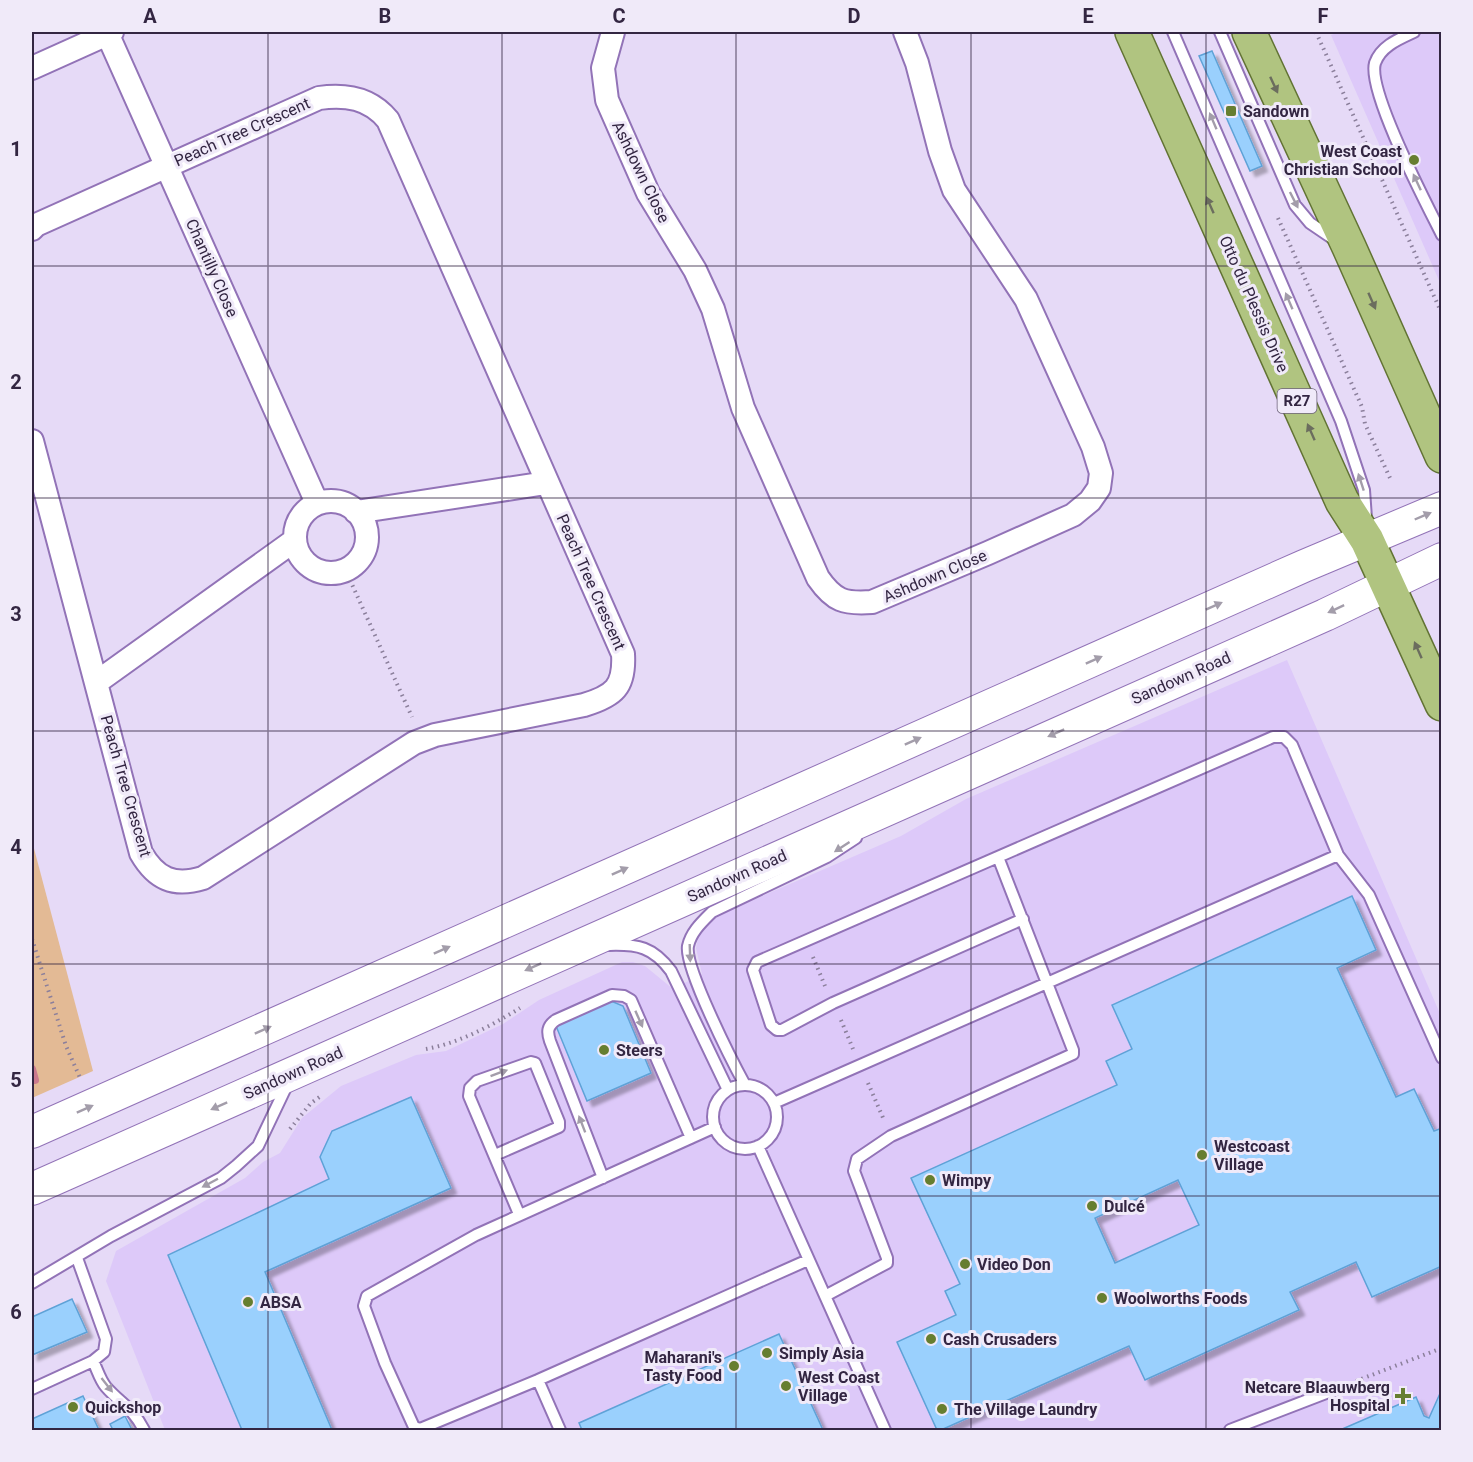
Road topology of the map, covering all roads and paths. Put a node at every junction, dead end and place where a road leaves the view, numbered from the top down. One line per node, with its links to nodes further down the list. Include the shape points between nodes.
1 (109, 32): 10 (street); 11 (street, Chantilly Close)
2 (613, 32): 3 (street, Ashdown Close, via 603,68 607,100 648,193 708,299 743,408 818,578 835,597 853,603 872,602 1073,515 1099,488 1101,473 1026,299 954,190)
3 (905, 32)
4 (1132, 32): 25 (main road, Otto du Plessis Drive / R27, one-way to 4, via 1341,501)
5 (1173, 32): 25 (lane, one-way to 5, via 1364,490 1341,421)
6 (1220, 32): 15 (lane, one-way to 15, via 1295,205 1310,223)
7 (1249, 32): 15 (main road, one-way to 15)
8 (1316, 32): 16 (path)
9 (1414, 32): 14 (lane, one-way to 9, via 1376,84 1376,63 1382,52)
10 (32, 68)
11 (167, 165): 13 (street, Peach Tree Crescent); 20 (street, Peach Tree Crescent, via 318,98 351,97 380,110 388,120); 21 (street, Chantilly Close)
12 (1275, 212): 19 (path)
13 (32, 229)
14 (1442, 235)
15 (1349, 247): 18 (main road, one-way to 18)
16 (1442, 314)
17 (32, 441): 29 (street, Peach Tree Crescent)
18 (1442, 456)
19 (1390, 478)
20 (546, 483): 23 (street); 31 (street, Peach Tree Crescent, via 623,654 621,683 594,702)
21 (317, 503): 23 (street, via 340,502); 24 (street, via 301,516)
22 (1442, 508): 25 (main road, one-way to 22)
23 (356, 512): 27 (street, via 364,523 366,542 358,560)
24 (295, 540): 27 (street, via 299,554 313,568 332,572); 29 (street)
25 (1367, 540): 28 (main road, Otto du Plessis Drive / R27); 49 (main road, one-way to 25)
26 (1442, 559): 28 (main road, Sandown Road)
27 (345, 569): 31 (path)
28 (1389, 584): 30 (main road, Otto du Plessis Drive / R27, one-way to 28); 32 (main road, Sandown Road, one-way to 32)
29 (97, 682): 31 (street, Peach Tree Crescent, via 141,853 157,874 179,882 203,878)
30 (1442, 704)
31 (422, 740)
32 (887, 809): 38 (main road, Sandown Road); 45 (lane, one-way to 45, via 866,832 827,857 712,912 693,934 688,955 695,978)
33 (1338, 855): 34 (lane, via 1292,745 1288,739 1276,737); 39 (lane); 41 (lane, via 1369,895)
34 (998, 857): 35 (lane); 37 (lane)
35 (1023, 919): 39 (lane); 40 (lane)
36 (32, 939): 44 (path, via 66,1046)
37 (806, 941): 40 (path); 40 (lane, via 754,964 771,1025 777,1030 785,1029)
38 (577, 947): 43 (main road, Sandown Road, one-way to 43); 46 (lane, via 639,946 660,957 671,970)
39 (1048, 982): 42 (lane); 50 (lane, via 1073,1054)
40 (833, 1003): 42 (path)
41 (1442, 1058)
42 (861, 1065): 47 (lane); 50 (path)
43 (292, 1074): 55 (main road, Sandown Road, one-way to 55); 57 (lane, one-way to 57, via 258,1146 236,1166)
44 (82, 1080)
45 (745, 1085): 46 (lane); 47 (lane, via 759,1088)
46 (728, 1090): 48 (lane, via 715,1106)
47 (774, 1102): 52 (lane, via 776,1128)
48 (715, 1127): 51 (lane); 52 (lane, via 732,1146)
49 (32, 1132)
50 (891, 1136): 60 (lane, via 857,1159 854,1168 887,1263)
51 (692, 1138): 54 (lane); 54 (lane, one-way to 51, via 550,1041 549,1026 556,1020 612,995 631,1000)
52 (758, 1146): 58 (lane)
53 (495, 1155): 53 (lane, one-way to 53, via 469,1100 472,1085 534,1063 559,1127); 56 (lane)
54 (603, 1178): 56 (lane)
55 (32, 1190)
56 (519, 1214): 63 (lane, via 368,1295 364,1306 415,1429)
57 (77, 1258): 59 (lane); 62 (lane, via 106,1339 104,1352)
58 (808, 1260): 60 (lane); 63 (lane)
59 (32, 1283)
60 (825, 1296): 68 (lane)
61 (1442, 1348): 64 (path)
62 (93, 1361): 65 (lane); 66 (lane, one-way to 66, via 105,1386 127,1405)
63 (538, 1380): 67 (lane)
64 (1339, 1388): 69 (lane)
65 (32, 1389)
66 (144, 1431)
67 (560, 1431)
68 (885, 1431)
69 (1230, 1431)

